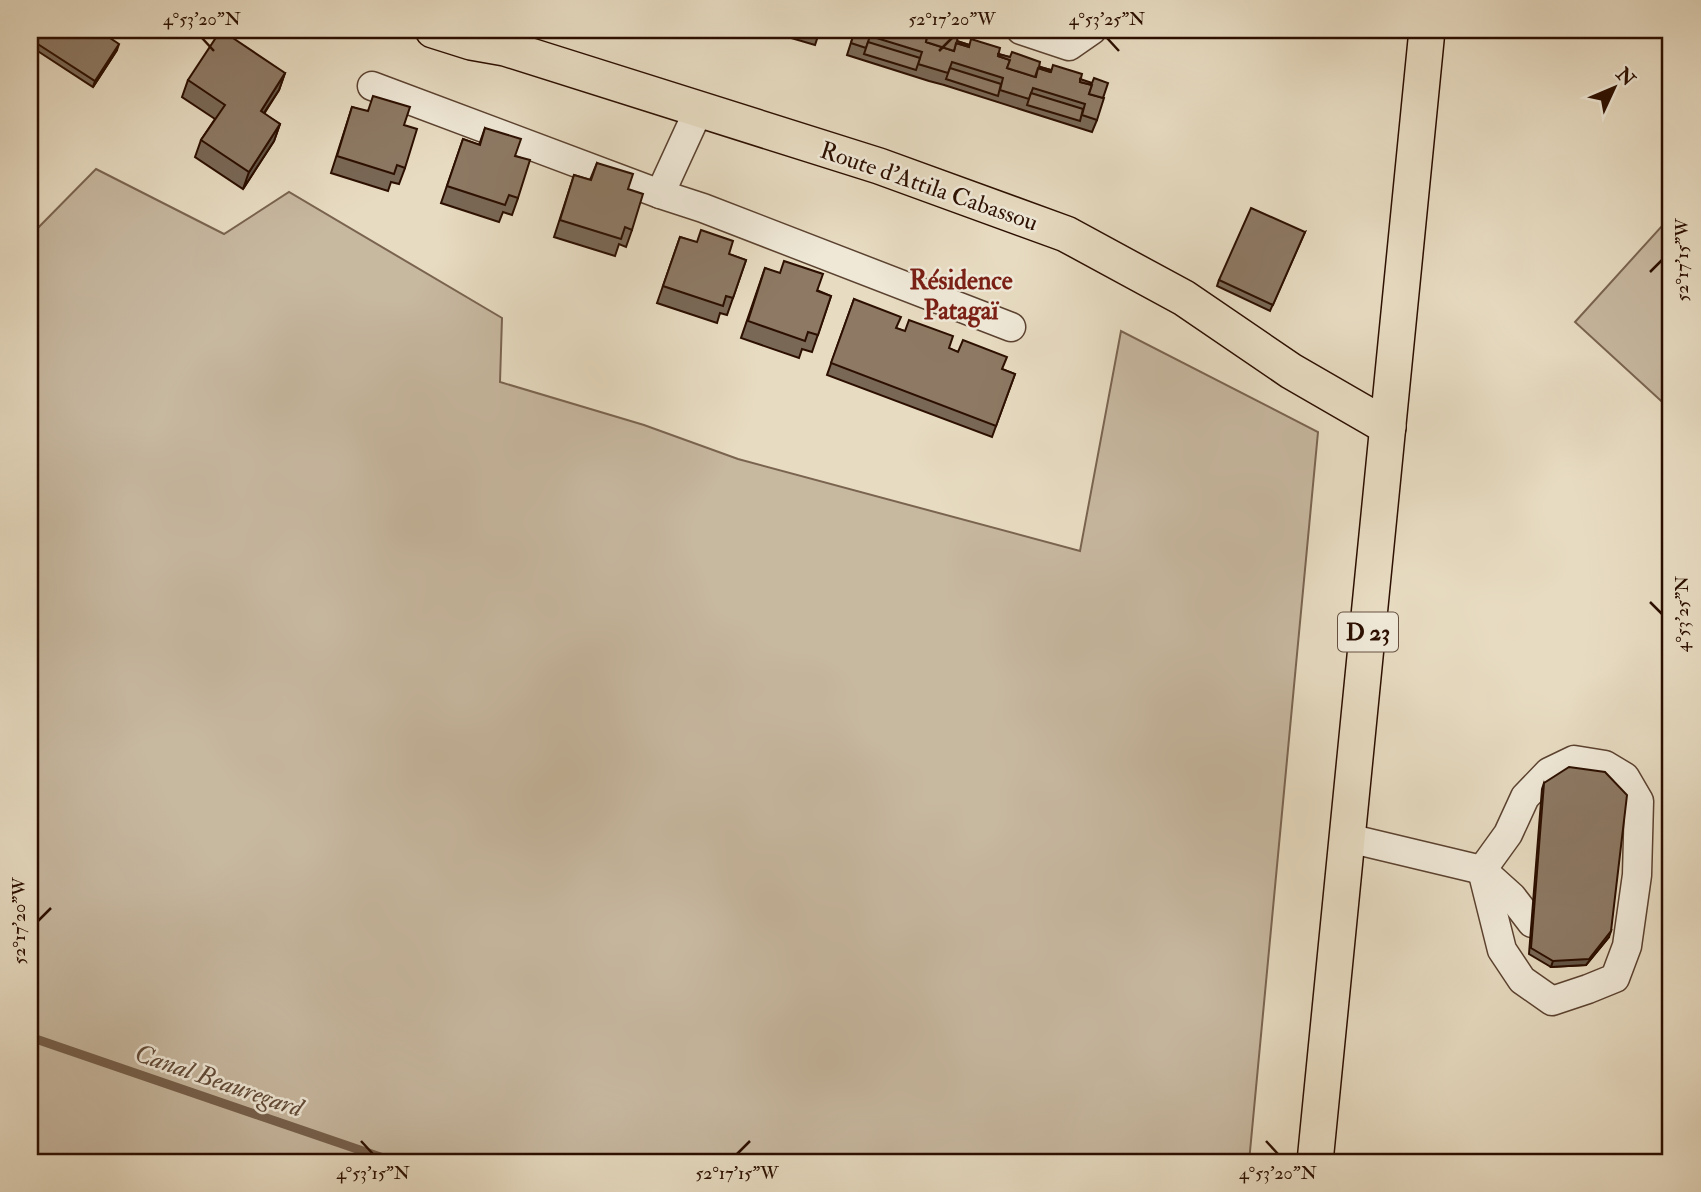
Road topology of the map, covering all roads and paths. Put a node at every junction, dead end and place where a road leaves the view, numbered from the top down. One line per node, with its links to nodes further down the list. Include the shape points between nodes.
1 (433, 30): 5 (main road, Route d'Attila Cabassou, via 471,42)
2 (1021, 30): 3 (street, via 1069,46)
3 (1092, 30)
4 (1427, 30): 10 (main road, D 23)
5 (511, 39): 7 (main road, Route d'Attila Cabassou)
6 (372, 86): 8 (street)
7 (699, 109): 8 (street); 10 (main road, Route d'Attila Cabassou, via 879,166 1066,234 1184,298 1291,371)
8 (660, 194): 9 (street)
9 (1011, 327)
10 (1388, 427): 13 (main road, D 23)
11 (1541, 804): 12 (street)
12 (1508, 834): 14 (street); 14 (street, via 1525,796 1549,772 1574,760 1605,765 1625,778 1639,801 1637,875 1627,946 1615,978 1552,1001 1522,980 1502,950)
13 (1348, 838): 14 (street); 16 (main road, D 23)
14 (1482, 870): 15 (street)
15 (1532, 923)
16 (1315, 1162)

